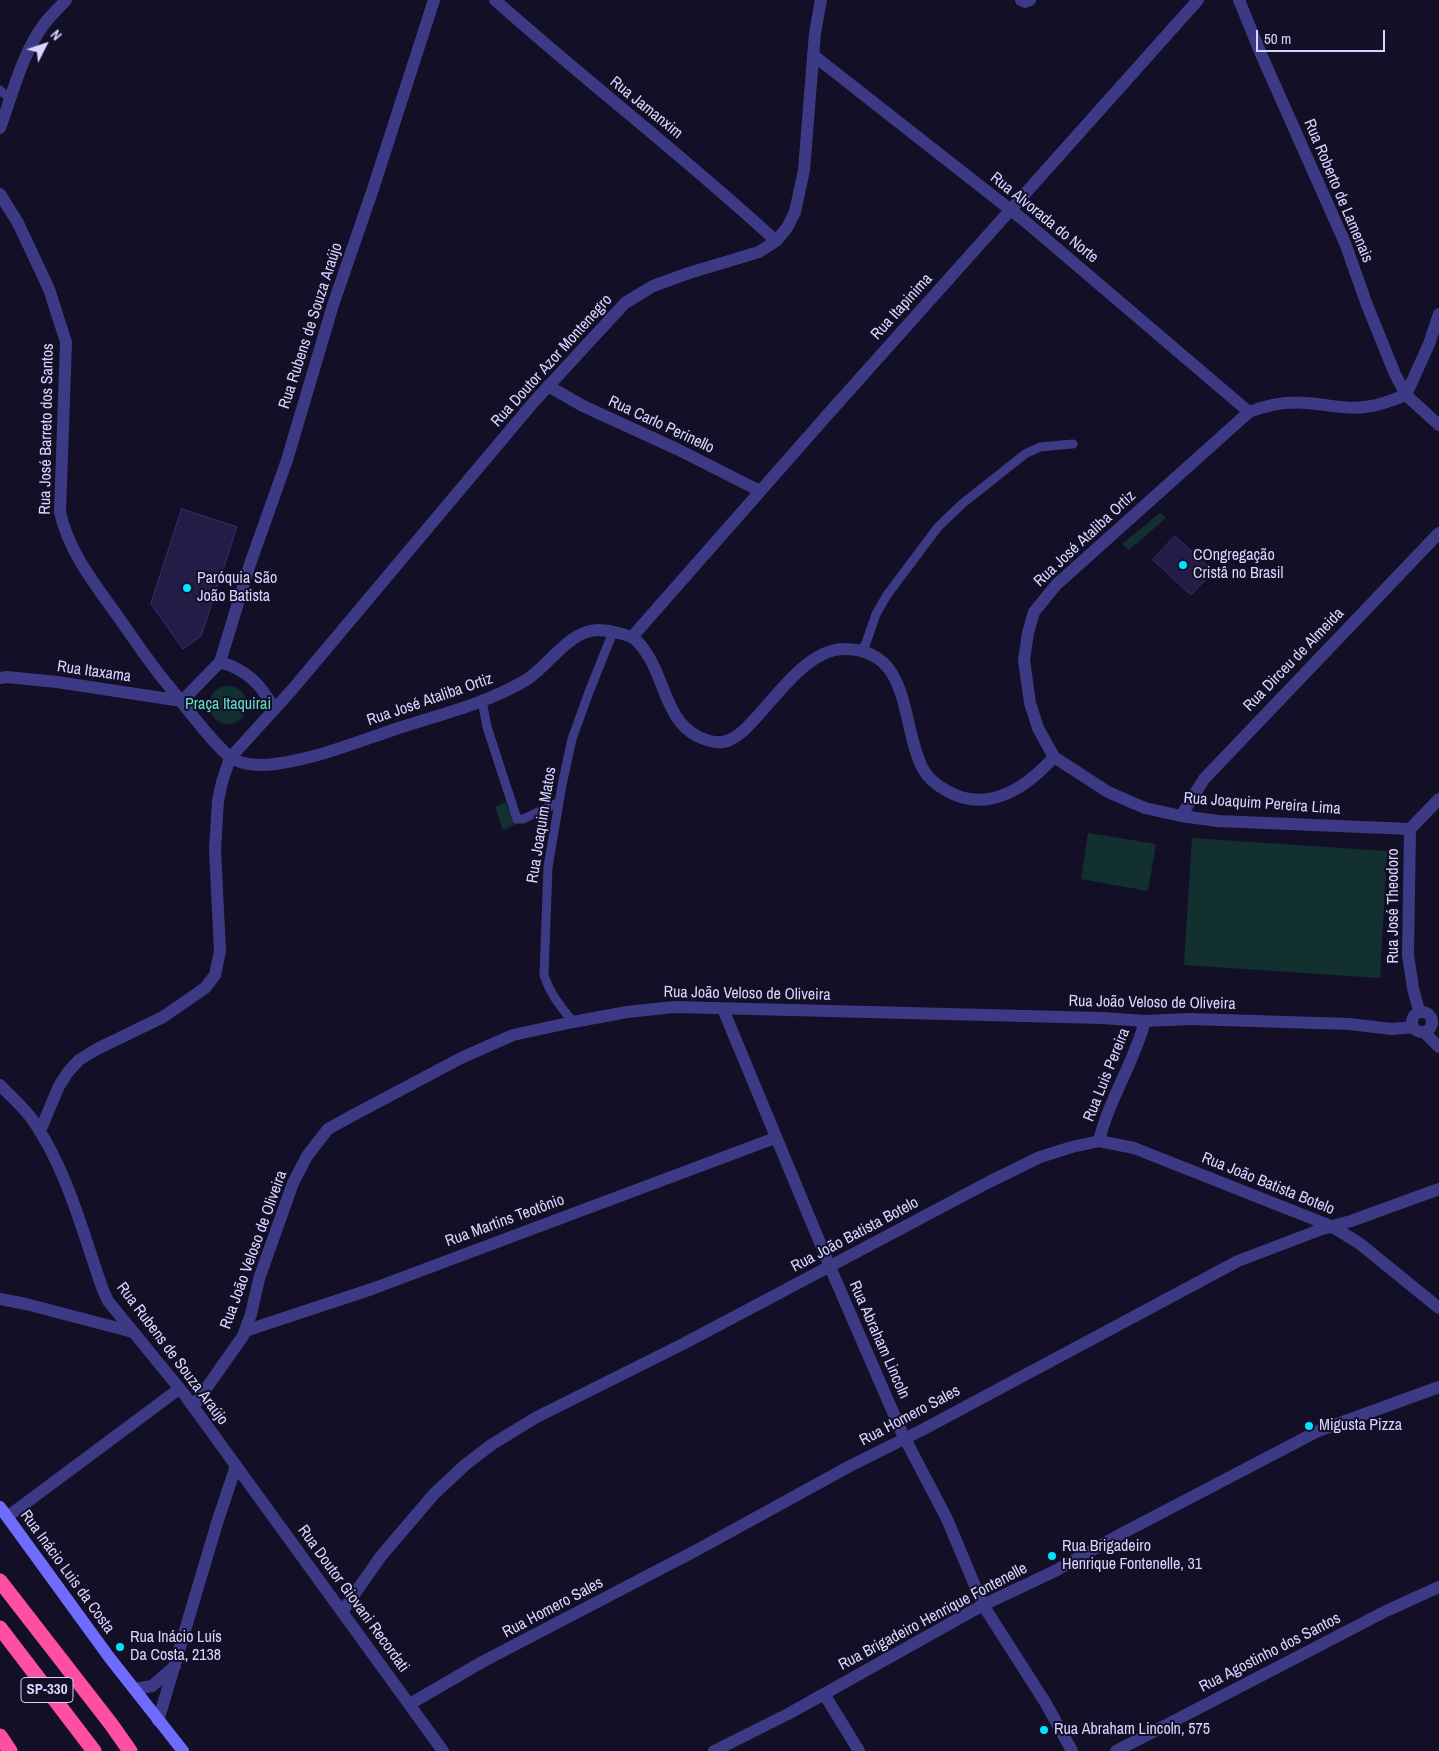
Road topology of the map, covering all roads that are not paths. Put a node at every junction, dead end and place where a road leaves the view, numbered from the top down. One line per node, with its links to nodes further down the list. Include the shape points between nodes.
1 (66, 0): 10 (street, via 45,23)
2 (434, 0): 26 (street, Rua Rubens de Souza Araújo, via 332,305 287,460)
3 (495, 0): 14 (street, Rua Jamanxim, via 590,84 722,191)
4 (821, 0): 9 (street, Rua Doutor Azor Montenegro)
5 (1021, 0): 6 (street)
6 (1030, 0)
7 (1198, 0): 13 (street, Rua Itapinima)
8 (1239, 0): 17 (street, Rua Roberto de Lamenais, via 1345,243 1367,305)
9 (813, 55): 13 (street, Rua Alvorada do Norte); 14 (street, Rua Doutor Azor Montenegro, via 804,170 795,212)
10 (4, 94): 11 (street)
11 (0, 128)
12 (0, 194): 28 (street, Rua José Barreto dos Santos, via 18,223 49,289 66,342 60,512 64,530 80,563)
13 (1010, 210): 18 (street, Rua Alvorada do Norte); 21 (street, Rua Itapinima)
14 (776, 241): 16 (street, Rua Doutor Azor Montenegro, via 759,252 652,286 625,303)
15 (1439, 314): 17 (street)
16 (548, 386): 21 (street, Rua Carlo Perinello); 30 (street, Rua Doutor Azor Montenegro)
17 (1406, 395): 18 (street, Rua José Ataliba Ortiz, via 1364,408 1287,403); 19 (street)
18 (1249, 412): 31 (street, Rua José Ataliba Ortiz, via 1056,585 1034,612 1024,660 1030,703 1038,728)
19 (1439, 425)
20 (1073, 444): 25 (lane, via 1040,447 1025,454 938,527 887,595)
21 (760, 491): 24 (street, Rua Itapinima)
22 (1439, 533): 35 (street, Rua Dirceu de Almeida, via 1210,772)
23 (613, 632): 24 (street, Rua José Ataliba Ortiz); 29 (street, Rua José Ataliba Ortiz, via 594,630 578,636 529,678); 34 (lane, Rua Joaquim Matos, via 572,739)
24 (632, 637): 25 (street, via 642,646 656,670 673,713 686,730 706,741 725,742 742,733 793,677 819,655 842,649)
25 (861, 651): 31 (street, via 878,658 894,675 902,692 923,770 937,786 956,796 983,802 1014,791)
26 (220, 662): 28 (street); 30 (street, via 248,674)
27 (0, 678): 28 (street, Rua Itaxama, via 57,682)
28 (182, 701): 32 (street)
29 (482, 701): 32 (street, Rua José Ataliba Ortiz, via 310,757 272,765 246,764); 34 (lane, via 515,816 519,820)
30 (274, 709): 32 (street)
31 (1054, 757): 35 (street, Rua Joaquim Pereira Lima, via 1108,792 1145,808)
32 (230, 758): 45 (street, via 218,801 215,849 220,951 215,975 205,988 163,1017 80,1060 59,1086)
33 (1439, 799): 36 (street)
34 (559, 802): 41 (lane, Rua Joaquim Matos, via 548,867 544,975 548,988)
35 (1181, 816): 36 (street, Rua Joaquim Pereira Lima, via 1218,821)
36 (1410, 830): 38 (street, Rua José Theodoro, via 1408,955)
37 (722, 1009): 40 (street, Rua João Veloso de Oliveira); 41 (street, Rua João Veloso de Oliveira, via 674,1007); 46 (street, Rua Abraham Lincoln)
38 (1419, 1011): 39 (street); 42 (street, via 1412,1017 1412,1022)
39 (1435, 1012): 42 (street, via 1431,1028)
40 (1145, 1021): 42 (street, Rua João Veloso de Oliveira, via 1190,1019); 47 (street, Rua Luis Pereira)
41 (573, 1022): 53 (street, Rua João Veloso de Oliveira, via 513,1035 461,1058 328,1130 307,1156 293,1183 259,1279)
42 (1419, 1029): 43 (street)
43 (1439, 1047)
44 (0, 1085): 45 (street, Rua Rubens de Souza Araújo)
45 (40, 1131): 54 (street, Rua Rubens de Souza Araújo, via 64,1178 108,1301)
46 (775, 1138): 50 (street, Rua Abraham Lincoln); 53 (street, Rua Martins Teotônio, via 372,1289)
47 (1098, 1141): 49 (street, Rua João Batista Botelo, via 1134,1148); 50 (street, Rua João Batista Botelo, via 1040,1157)
48 (1439, 1189): 49 (street, Rua Homero Sales)
49 (1331, 1226): 52 (street, Rua João Batista Botelo, via 1359,1243); 58 (street, Rua Homero Sales, via 1238,1261)
50 (830, 1267): 58 (street, Rua Abraham Lincoln); 64 (street, Rua João Batista Botelo, via 535,1418 491,1444 434,1494 381,1556)
51 (0, 1299): 54 (street)
52 (1439, 1308)
53 (245, 1331): 57 (street, Rua João Veloso de Oliveira)
54 (132, 1332): 56 (street, Rua Rubens de Souza Araújo)
55 (1439, 1387): 63 (street, Rua Brigadeiro Henrique Fontenelle, via 1318,1431)
56 (179, 1389): 57 (street, Rua Rubens de Souza Araújo); 60 (street)
57 (193, 1408): 59 (street, Rua Rubens de Souza Araújo)
58 (905, 1438): 63 (street, Rua Abraham Lincoln, via 947,1519); 69 (street, Rua Homero Sales, via 482,1662)
59 (236, 1466): 64 (street, Rua Doutor Giovani Recordati); 66 (street)
60 (4, 1512): 67 (main road, Rua Inácio Luis da Costa)
61 (0, 1580): 74 (highway)
62 (1439, 1587): 80 (street, Rua Agostinho dos Santos)
63 (983, 1606): 68 (street, Rua Brigadeiro Henrique Fontenelle); 79 (street, Rua Abraham Lincoln, via 1045,1702)
64 (342, 1612): 69 (street, Rua Doutor Giovani Recordati)
65 (0, 1628): 73 (highway, SP-330)
66 (176, 1666): 67 (street, via 152,1686); 70 (street)
67 (134, 1689): 70 (main road, Rua Inácio Luis da Costa)
68 (824, 1694): 77 (street, Rua Brigadeiro Henrique Fontenelle); 78 (street)
69 (410, 1704): 76 (street, Rua Doutor Giovani Recordati)
70 (158, 1721): 75 (main road, Rua Inácio Luis da Costa)
71 (0, 1736): 72 (highway)
72 (10, 1751)
73 (94, 1751)
74 (130, 1751)
75 (183, 1751)
76 (443, 1751)
77 (714, 1751)
78 (859, 1751)
79 (1072, 1751)
80 (1116, 1751)

